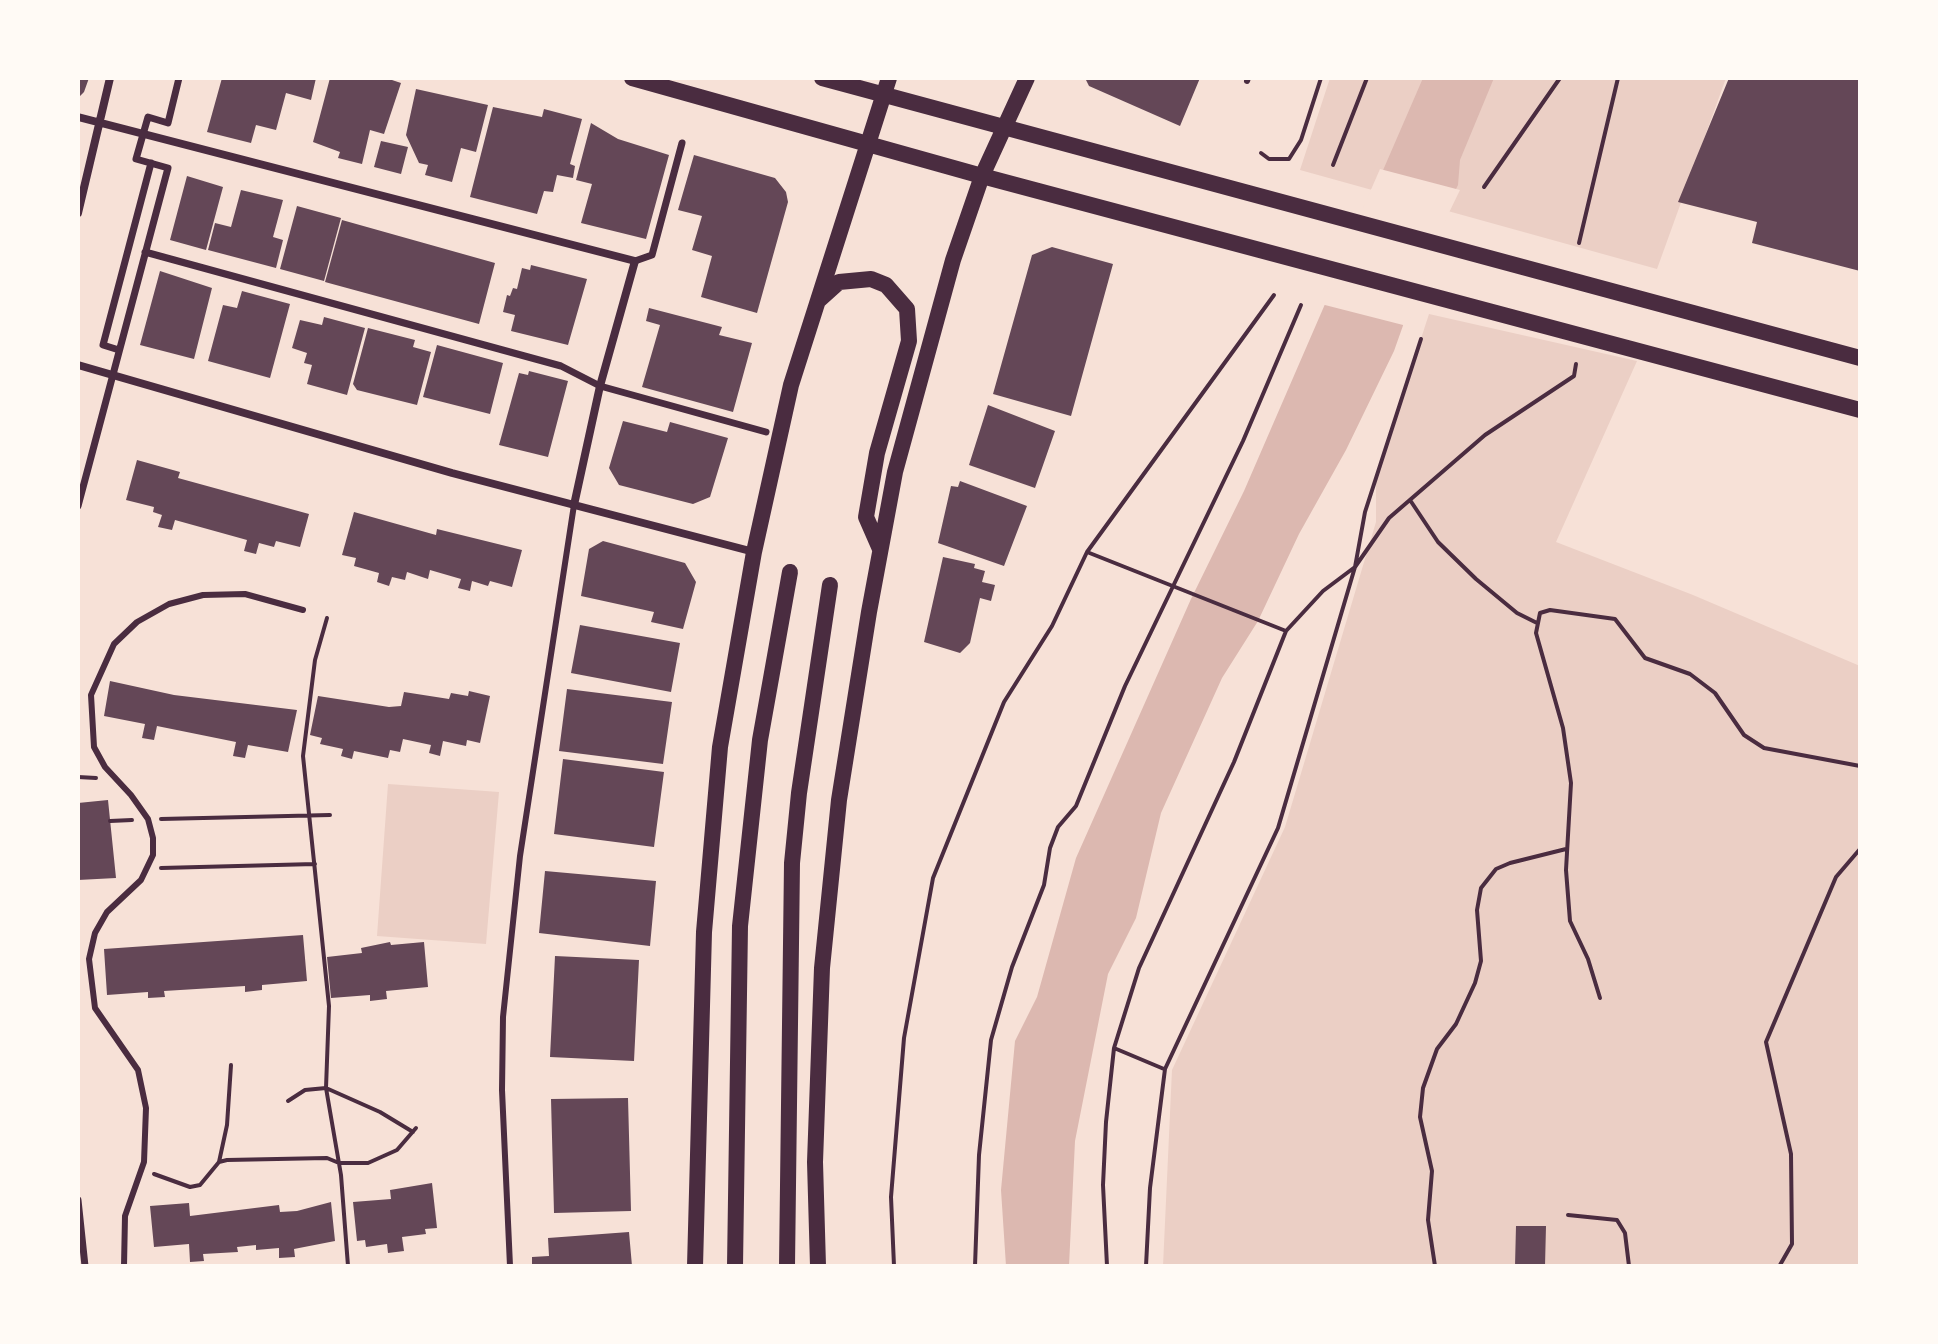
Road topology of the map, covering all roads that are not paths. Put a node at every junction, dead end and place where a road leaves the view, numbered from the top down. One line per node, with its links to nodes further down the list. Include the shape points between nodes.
1 (110, 78): 9 (street)
2 (179, 78): 11 (street, via 168,123 148,117)
3 (632, 78): 13 (main road)
4 (822, 78): 7 (main road)
5 (889, 78): 7 (main road)
6 (1027, 78): 10 (main road)
7 (883, 95): 10 (main road); 13 (main road)
8 (78, 117): 9 (street)
9 (99, 122): 11 (street); 16 (street)
10 (1004, 127): 15 (main road); 21 (main road)
11 (143, 133): 14 (street, via 136,159); 18 (street)
12 (682, 143): 18 (street, via 652,255)
13 (866, 145): 15 (main road); 19 (main road)
14 (151, 163): 17 (street, via 168,168); 20 (street, via 103,345)
15 (982, 176): 25 (main road); 29 (main road, via 953,260 895,472)
16 (78, 213)
17 (145, 252): 20 (street); 24 (street, via 561,366)
18 (635, 261): 24 (street)
19 (811, 320): 29 (main road, via 826,291 855,278 886,285 907,309 909,341 877,453 866,517); 30 (main road)
20 (119, 350): 23 (street)
21 (1860, 358)
22 (78, 365): 23 (street)
23 (112, 375): 27 (street); 28 (street)
24 (600, 386): 26 (street); 27 (street)
25 (1860, 410)
26 (766, 432)
27 (574, 505): 30 (street); 37 (lane, via 520,856 503,1017)
28 (78, 506)
29 (881, 551): 41 (main road, via 839,800 822,968 815,1162)
30 (754, 552): 38 (main road, via 720,747 704,932)
31 (790, 572): 39 (main road, via 760,740 740,926)
32 (830, 585): 40 (main road, via 792,863)
33 (303, 610): 36 (lane, via 245,594 203,595 169,604 137,622 114,644 91,695 94,747 148,819 153,855 141,880 107,912 89,959 95,1008 138,1070 147,1136 125,1216)
34 (78, 1200): 35 (street)
35 (85, 1266)
36 (124, 1266)
37 (510, 1266)
38 (695, 1266)
39 (735, 1266)
40 (787, 1266)
41 (818, 1266)

